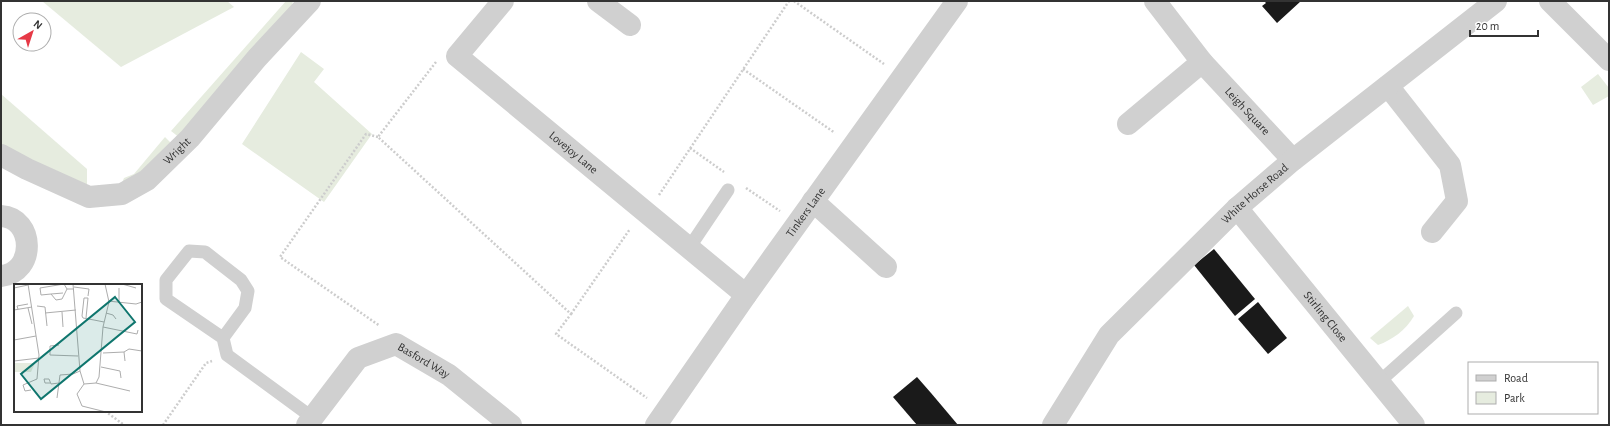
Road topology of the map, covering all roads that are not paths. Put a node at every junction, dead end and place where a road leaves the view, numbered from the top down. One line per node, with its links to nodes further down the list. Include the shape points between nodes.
1 (310, 1): 13 (street, Wright, via 257,58 190,138 147,180 122,194 89,197)
2 (503, 1): 20 (street, Lovejoy Lane, via 457,56)
3 (598, 1): 8 (street)
4 (957, 1): 16 (street, Tinkers Lane)
5 (1155, 1): 10 (street, Leigh Square)
6 (1496, 1): 11 (street, White Horse Road)
7 (1550, 1): 9 (street)
8 (630, 25)
9 (1609, 60)
10 (1202, 62): 12 (street); 14 (street, Leigh Square)
11 (1388, 86): 14 (street, White Horse Road); 19 (street, via 1450,166 1457,201)
12 (1128, 124)
13 (1, 155)
14 (1293, 160): 17 (street, White Horse Road)
15 (728, 190): 20 (lane)
16 (813, 201): 21 (street); 23 (street, Tinkers Lane)
17 (1237, 208): 26 (street, Stirling Close); 30 (street, White Horse Road, via 1109,334)
18 (1, 216): 22 (street, via 13,220 21,227 28,246 22,264 15,271)
19 (1432, 232)
20 (689, 248): 23 (street, Lovejoy Lane)
21 (886, 267)
22 (1, 276)
23 (746, 295): 27 (street, Tinkers Lane)
24 (1456, 313): 26 (lane)
25 (223, 338): 25 (lane, via 245,308 248,291 241,280 205,252 189,251 166,280 166,299); 28 (lane, via 227,355)
26 (1379, 382): 31 (street, Stirling Close)
27 (661, 418)
28 (310, 421): 29 (street, Basford Way, via 358,358 396,344 449,375)
29 (511, 425)
30 (1053, 425)
31 (1414, 425)

